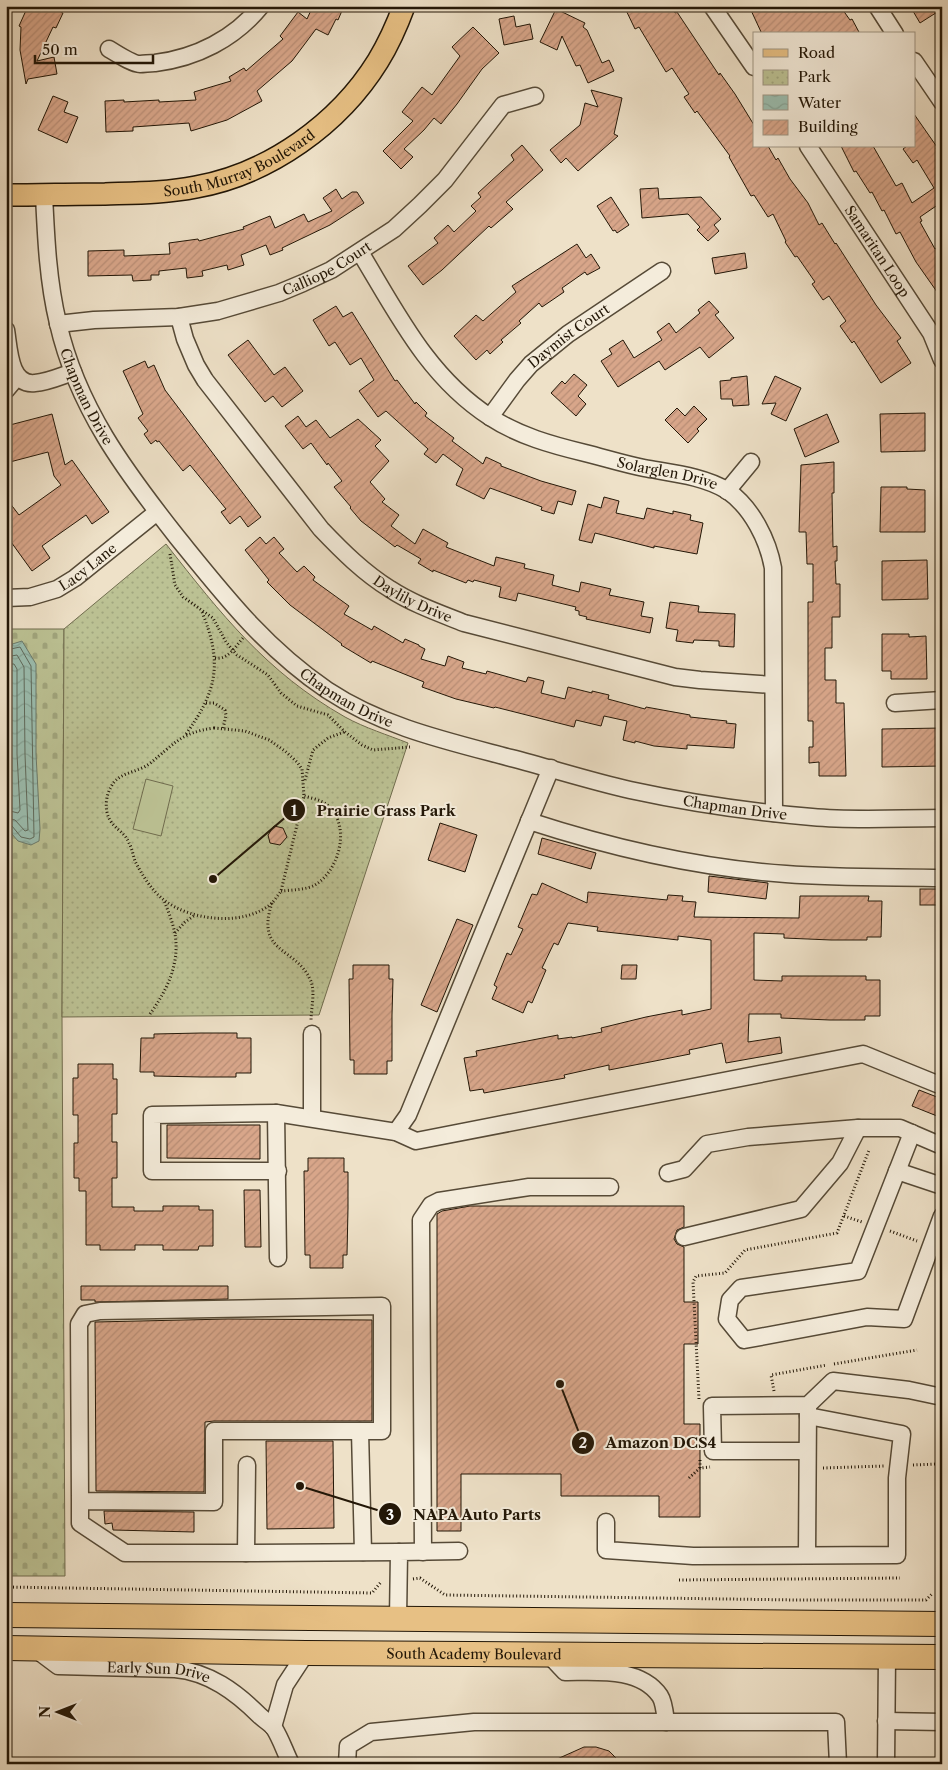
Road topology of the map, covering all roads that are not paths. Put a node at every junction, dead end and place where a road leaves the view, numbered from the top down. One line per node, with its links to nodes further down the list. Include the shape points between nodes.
1 (260, 6): 6 (street, via 235,32 190,56 138,64)
2 (404, 6): 13 (main road, South Murray Boulevard, via 377,62 339,109 308,136 258,166 197,187)
3 (712, 6): 8 (street)
4 (877, 6): 5 (street)
5 (894, 32)
6 (109, 49)
7 (916, 64): 10 (street)
8 (753, 66)
9 (535, 96): 14 (street, Calliope Court, via 503,105 445,180 394,229)
10 (942, 102)
11 (809, 148): 19 (street, Samaritan Loop, via 931,333)
12 (6, 195): 13 (main road, South Murray Boulevard)
13 (44, 195): 17 (street, Chapman Drive, via 46,239)
14 (360, 252): 16 (street, Calliope Court, via 331,270 279,292 218,311); 23 (street, Solarglen Drive, via 421,352 449,385)
15 (662, 272): 23 (street, Daymist Court, via 568,334 531,364)
16 (179, 317): 17 (street, Calliope Court); 28 (street, Daylily Drive, via 196,365 219,400 321,529 351,559 391,590 464,623 649,671 700,680)
17 (58, 324): 20 (street, Chapman Drive)
18 (6, 330): 21 (street)
19 (942, 360)
20 (73, 372): 21 (street, via 34,384); 26 (street, Chapman Drive, via 108,444)
21 (17, 377): 22 (street)
22 (6, 390)
23 (490, 417): 25 (street, Solarglen Drive, via 548,444 701,480)
24 (751, 462): 25 (street)
25 (727, 491): 28 (street, Solarglen Drive, via 750,513 770,551 774,587)
26 (157, 512): 27 (street, Lacy Lane, via 57,589 30,597); 31 (street, Chapman Drive, via 253,628 274,649 329,691 405,729)
27 (6, 598)
28 (773, 685): 32 (street, Solarglen Drive)
29 (942, 700): 30 (street)
30 (895, 703)
31 (551, 768): 32 (street, Chapman Drive, via 669,798); 34 (street)
32 (774, 813): 33 (street, Chapman Drive, via 816,818)
33 (942, 818)
34 (529, 821): 35 (street, via 641,853 745,870 828,876); 41 (street, via 408,1115)
35 (942, 878)
36 (312, 1034): 39 (street)
37 (942, 1086): 41 (street, via 863,1054 416,1141)
38 (276, 1113): 39 (street); 44 (street); 44 (street, via 152,1115 152,1172)
39 (312, 1118): 41 (street)
40 (858, 1128): 42 (street, via 900,1128); 46 (street, via 748,1137 707,1144 684,1169); 50 (street, via 840,1163 801,1209)
41 (396, 1132)
42 (912, 1133): 43 (street); 45 (street)
43 (942, 1146)
44 (278, 1171): 51 (street)
45 (897, 1171): 47 (street); 49 (street, via 858,1271 741,1288 730,1300 727,1319 744,1340 867,1317 904,1319)
46 (668, 1173)
47 (942, 1186)
48 (610, 1187): 62 (street, via 529,1187 439,1201 431,1205 421,1220)
49 (942, 1216)
50 (684, 1237)
51 (278, 1258)
52 (942, 1397): 53 (street, via 833,1381)
53 (808, 1411): 55 (street); 55 (street, via 712,1406 713,1451); 64 (street, via 902,1434 897,1478 897,1555)
54 (360, 1431): 57 (street, via 214,1431 214,1502); 57 (street, via 382,1431 382,1306 100,1311 85,1314 79,1324); 60 (street)
55 (807, 1451): 64 (street)
56 (247, 1465): 63 (street)
57 (80, 1501): 63 (street, via 80,1523 125,1553)
58 (606, 1522): 64 (street, via 606,1550 693,1556)
59 (459, 1551): 62 (street)
60 (363, 1552): 61 (street); 63 (street)
61 (399, 1552): 62 (street); 66 (street)
62 (422, 1552)
63 (246, 1553)
64 (807, 1556)
65 (6, 1614): 66 (highway)
66 (398, 1619): 67 (highway)
67 (942, 1624)
68 (6, 1648): 69 (highway, South Academy Boulevard)
69 (34, 1648): 70 (highway, South Academy Boulevard); 77 (street, Early Sun Drive, via 58,1666 188,1670 220,1683)
70 (306, 1653): 71 (highway, South Academy Boulevard); 77 (street, via 285,1685)
71 (548, 1654): 72 (highway, South Academy Boulevard); 75 (street, via 565,1672 623,1674 648,1684 661,1697)
72 (888, 1656): 73 (highway, South Academy Boulevard); 74 (street)
73 (942, 1656)
74 (886, 1721): 76 (street); 81 (street)
75 (666, 1722): 79 (street, via 474,1722 371,1732 348,1746); 80 (street, via 836,1722)
76 (942, 1722)
77 (273, 1727): 78 (street, Early Sun Drive)
78 (291, 1764)
79 (347, 1764)
80 (838, 1764)
81 (886, 1764)

